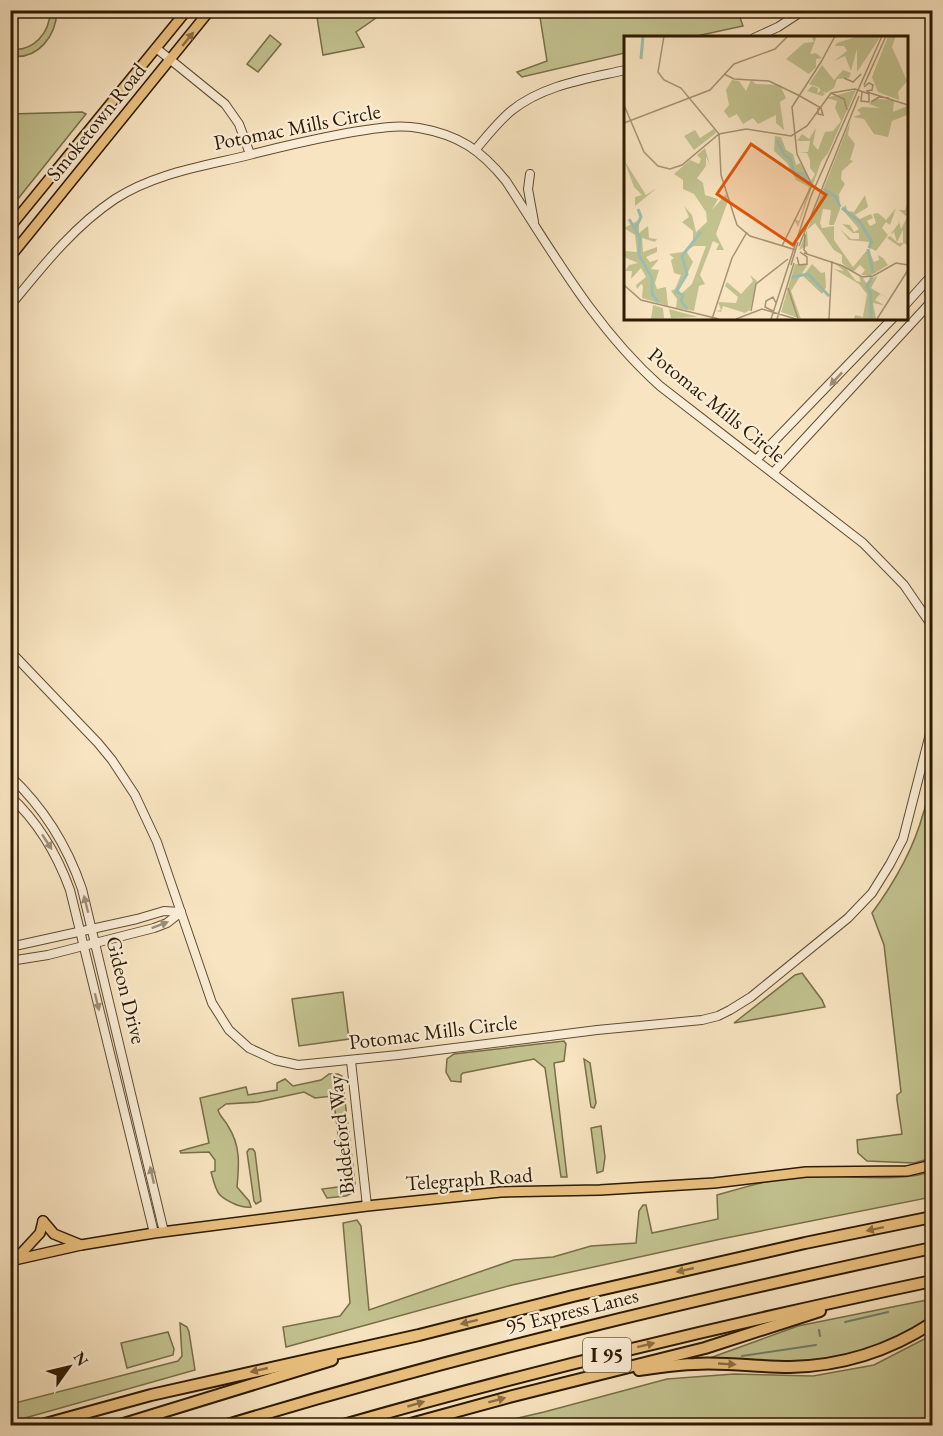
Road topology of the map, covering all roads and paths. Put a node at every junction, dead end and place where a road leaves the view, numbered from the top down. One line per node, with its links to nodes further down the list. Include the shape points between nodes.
1 (187, 10): 5 (main road, Smoketown Road)
2 (210, 10): 6 (main road, Smoketown Road, one-way to 2)
3 (804, 10): 4 (street)
4 (758, 36)
5 (156, 48): 6 (street); 12 (main road, Smoketown Road)
6 (170, 61): 9 (street, via 225,104 239,124); 13 (main road, Smoketown Road)
7 (624, 70): 8 (street, via 565,84 534,97 512,110)
8 (476, 149): 9 (street, Potomac Mills Circle, via 434,131 396,126 310,139); 11 (street, Potomac Mills Circle, via 506,181)
9 (250, 154): 18 (street, Potomac Mills Circle, via 170,174 116,198 66,240)
10 (530, 174): 11 (street, via 528,189)
11 (535, 226): 20 (street, Potomac Mills Circle, via 598,320 633,361)
12 (10, 227)
13 (14, 244): 14 (main road, Smoketown Road)
14 (10, 257)
15 (933, 275): 17 (street)
16 (933, 301): 21 (street)
17 (907, 303)
18 (10, 306)
19 (891, 320): 20 (street, one-way to 20)
20 (756, 460): 21 (street, Potomac Mills Circle)
21 (773, 473): 22 (street, Potomac Mills Circle, via 871,550 904,585)
22 (933, 626)
23 (11, 652): 27 (street, Potomac Mills Circle, via 98,743 122,774 157,842)
24 (933, 726): 34 (street, Potomac Mills Circle, via 903,839 872,893 820,942 730,1011 702,1020)
25 (10, 776): 28 (street, Gideon Drive, one-way to 25, via 65,847 41,808)
26 (10, 796): 29 (street, Gideon Drive, one-way to 29, via 36,825 58,859)
27 (181, 912): 28 (street, via 161,912); 30 (street, one-way to 27, via 167,923); 34 (street, Potomac Mills Circle, via 212,1003 238,1040 262,1055 290,1064)
28 (93, 929): 29 (street); 30 (street, Gideon Drive)
29 (80, 932): 31 (street, Gideon Drive); 32 (street)
30 (96, 942): 31 (street); 38 (street, Gideon Drive, one-way to 30)
31 (84, 946): 33 (street); 38 (street, Gideon Drive, one-way to 38)
32 (10, 947)
33 (10, 961)
34 (351, 1061): 36 (street, Biddeford Way)
35 (933, 1165): 36 (main road, Telegraph Road, via 908,1171 806,1172 714,1183 501,1192)
36 (367, 1206): 38 (main road, Telegraph Road)
37 (933, 1217): 45 (highway, one-way to 45, via 794,1245)
38 (159, 1232): 39 (main road, Telegraph Road)
39 (81, 1245): 41 (main road, Telegraph Road); 41 (main road, via 54,1234 43,1221 40,1233)
40 (933, 1248): 50 (highway, 95 Express Lanes, via 566,1332)
41 (13, 1260)
42 (933, 1281): 43 (highway, I 95)
43 (878, 1292): 46 (highway, via 727,1342); 51 (highway, I 95, one-way to 43, via 540,1371)
44 (933, 1323): 46 (highway, one-way to 44, via 692,1364 788,1367 834,1363 876,1353)
45 (419, 1335): 48 (highway, one-way to 48, via 151,1395); 49 (highway)
46 (585, 1378): 47 (highway, one-way to 46)
47 (441, 1415): 52 (highway); 53 (highway)
48 (38, 1425)
49 (117, 1425)
50 (224, 1425)
51 (340, 1425)
52 (404, 1425)
53 (413, 1425)

